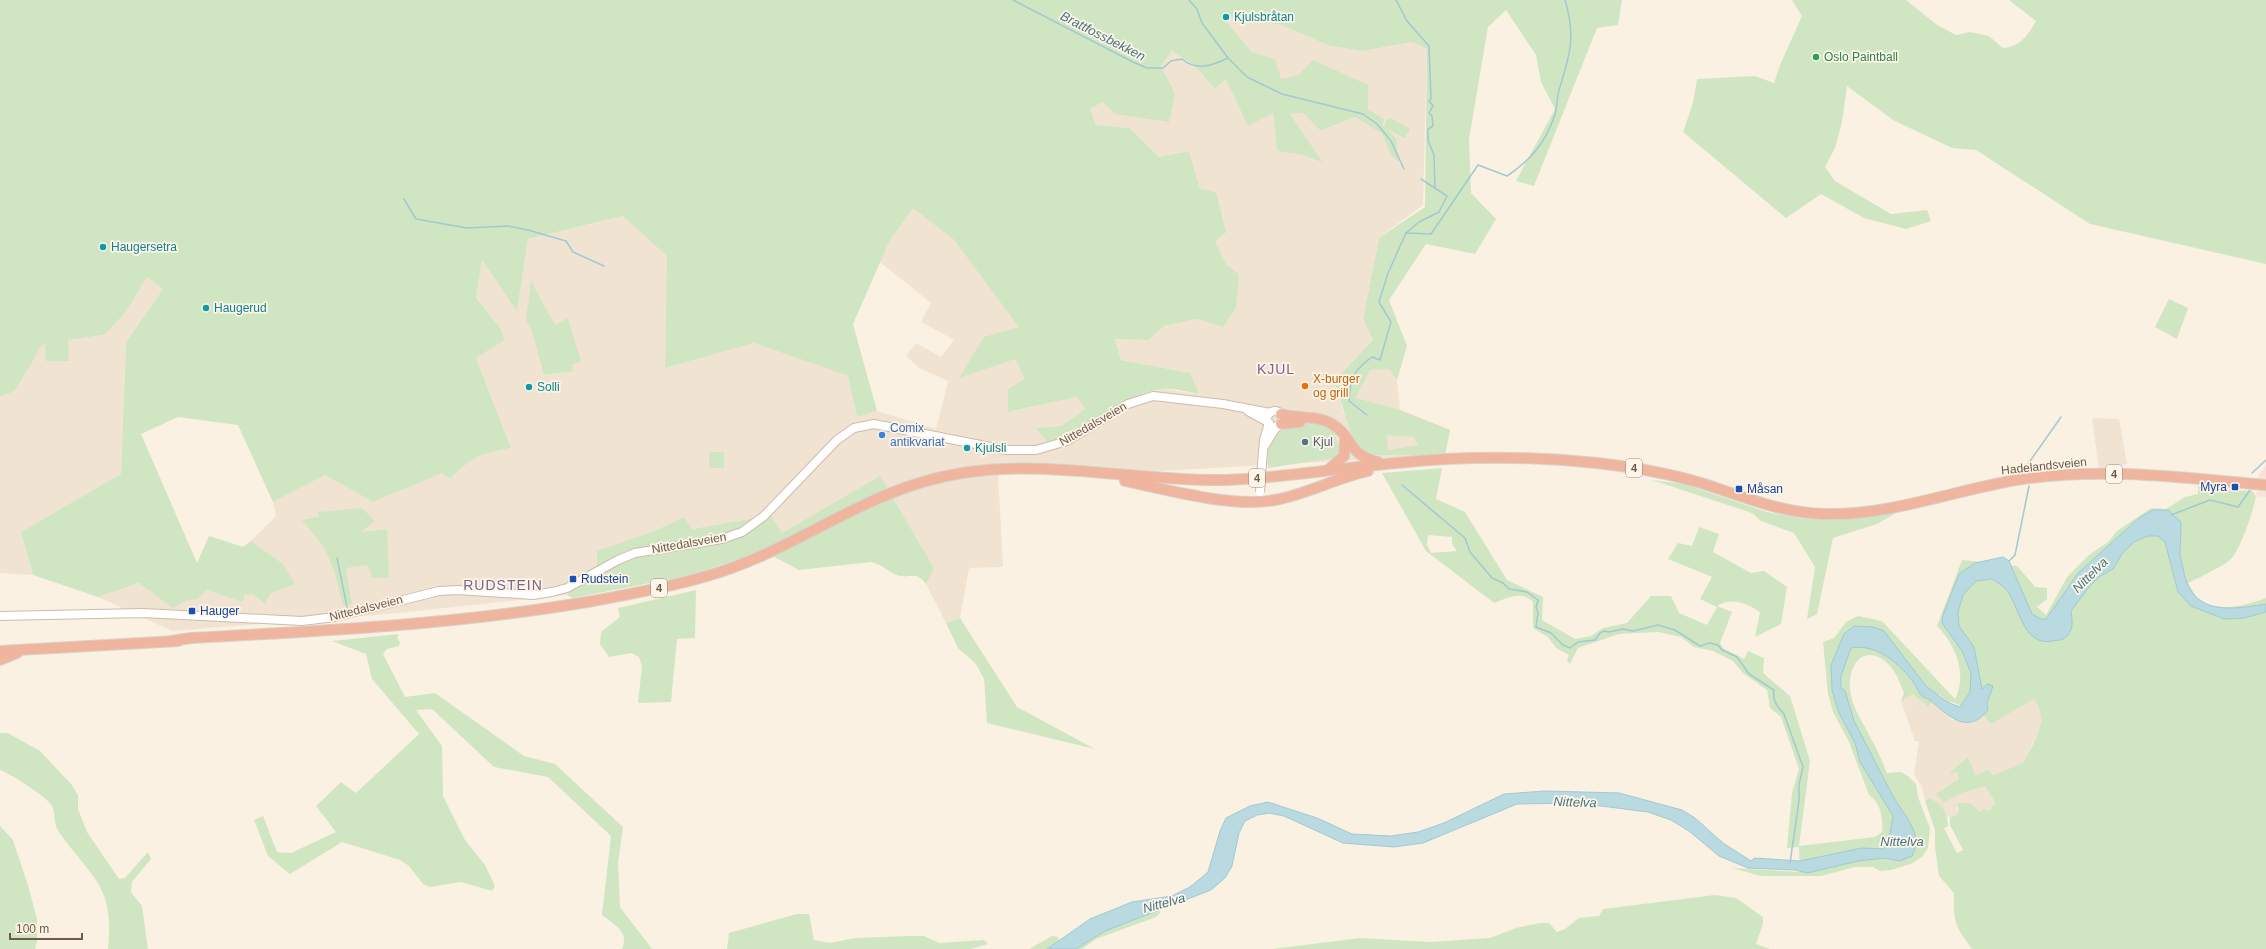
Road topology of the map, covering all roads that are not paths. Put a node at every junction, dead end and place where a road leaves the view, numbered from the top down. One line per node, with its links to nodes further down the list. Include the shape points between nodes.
1 (1246, 409): 2 (main road, Nittedalsveien); 4 (main road, Nittedalsveien); 14 (main road, Nittedalsveien, via 1184,399 1148,397 1128,404 1067,441 1029,451 1006,450 887,426 870,424 858,427 837,440 764,516 742,532 722,539 635,553 567,588 547,594 439,591 310,621 143,613)
2 (1270, 413): 3 (main road, Nittedalsveien, via 1275,411); 4 (main road)
3 (1280, 422): 4 (main road, Nittedalsveien); 5 (highway, 4, via 1310,419 1332,424); 6 (main road)
4 (1268, 423): 6 (main road)
5 (1345, 438): 8 (highway, 4, via 1358,455); 9 (highway, via 1344,456)
6 (1264, 448): 13 (main road, bridge)
7 (1408, 461): 8 (highway, 4); 12 (highway, Hadelandsveien / 4, via 1507,458 1619,466 1681,478 1788,510 1828,514 1870,512 1992,485 2056,475 2128,474); 13 (highway, 4, via 1350,475 1287,497)
8 (1386, 464): 9 (highway, 4)
9 (1328, 470): 10 (highway, 4, via 1229,480)
10 (1127, 476): 11 (highway, 4); 15 (highway, 4, via 1018,468 983,470 941,477 874,498 775,550 727,570 668,586 576,604 414,625)
11 (1105, 477): 13 (highway, 4, via 1214,498); 15 (highway, 4, via 1018,472 968,476 930,484 876,502 782,551 728,574 689,586 608,603 414,629 192,642)
12 (2266, 485)
13 (1260, 497)
14 (0, 617)
15 (171, 641): 17 (highway, 4)
16 (0, 644): 17 (highway, 4)
17 (24, 650): 18 (highway, 4); 19 (highway, 4)
18 (0, 651)
19 (0, 660)

